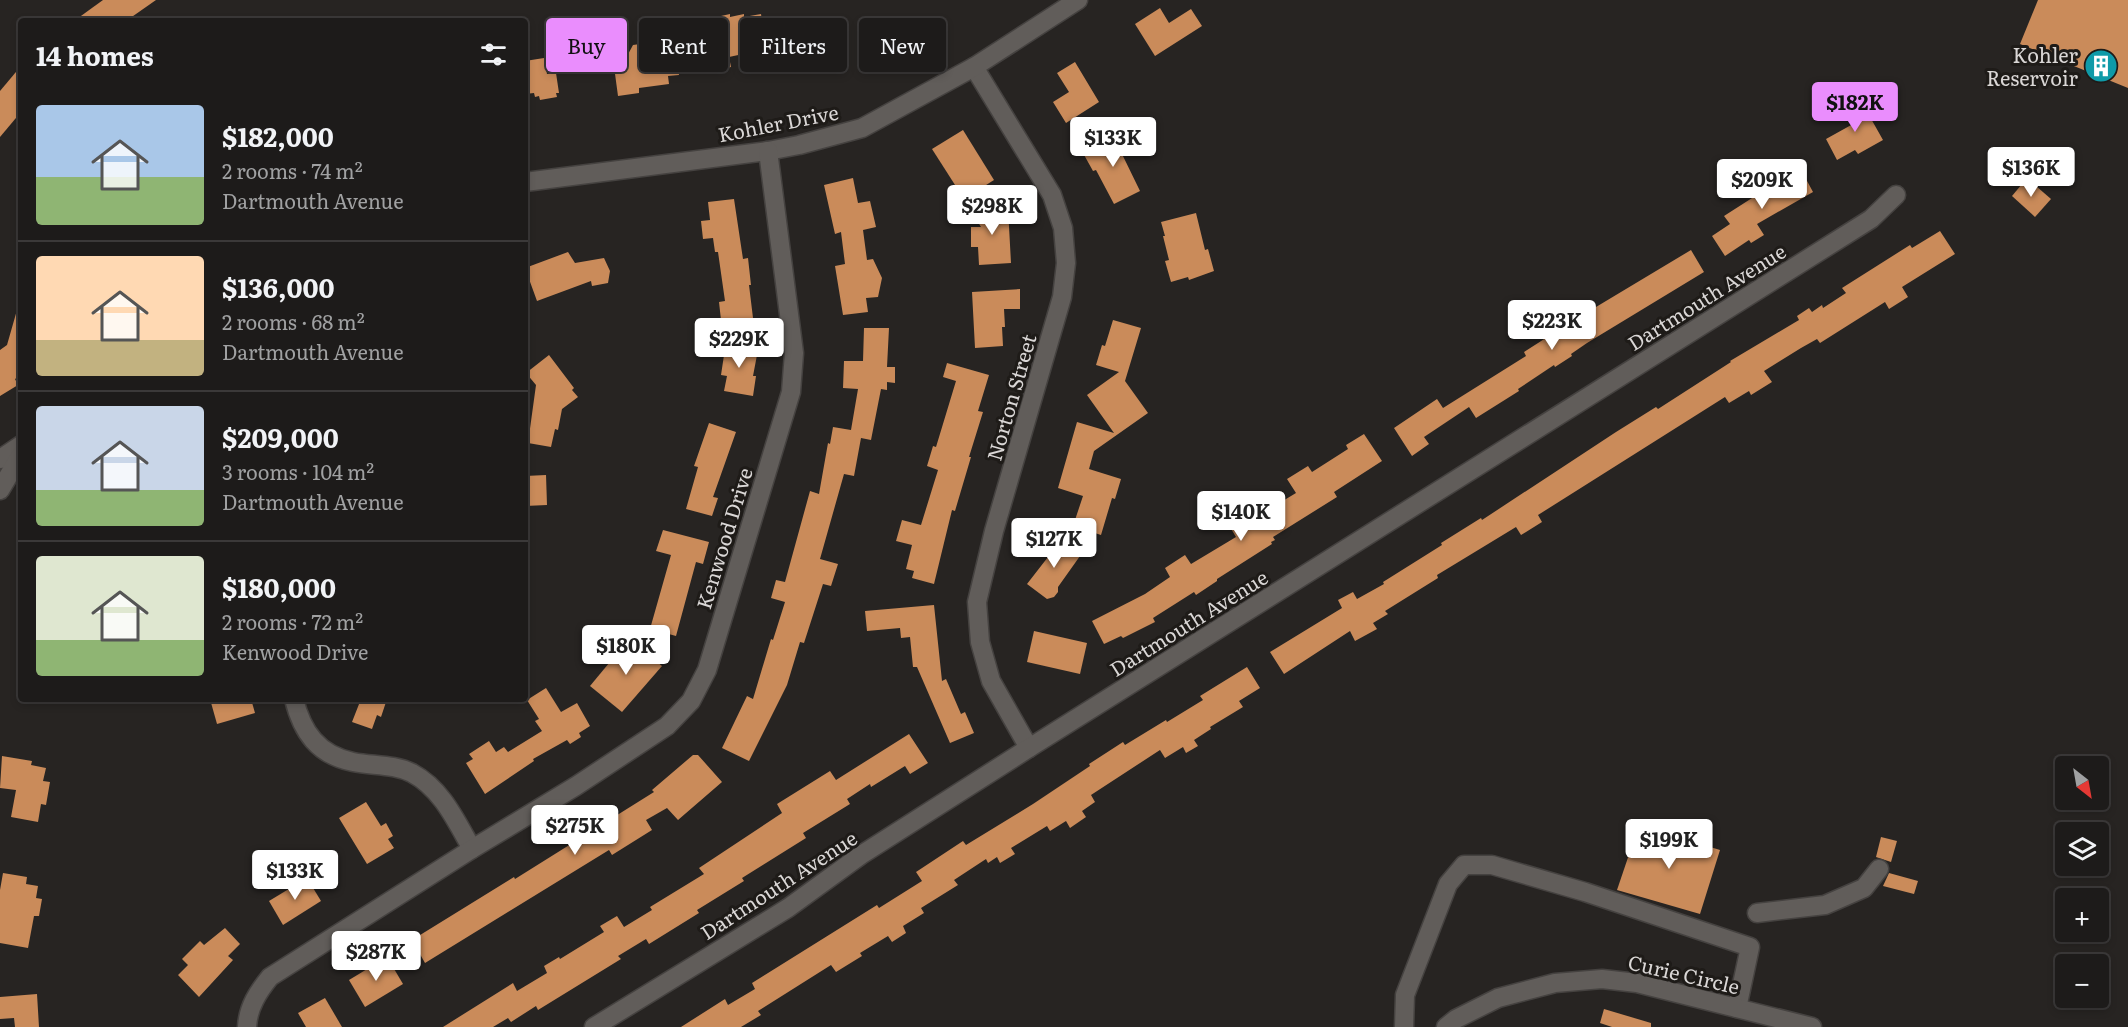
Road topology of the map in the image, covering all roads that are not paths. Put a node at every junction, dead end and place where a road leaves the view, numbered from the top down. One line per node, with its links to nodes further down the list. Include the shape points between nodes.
1 (1078, 0): 2 (street, Kohler Drive)
2 (974, 67): 3 (street, Kohler Drive, via 862,128); 11 (street, Norton Street, via 1052,195 1063,228 1066,263 1062,297 978,592 980,642 991,681)
3 (768, 150): 4 (street, Kohler Drive); 12 (street, Kenwood Drive, via 795,353 790,392 707,670 691,700 667,726)
4 (528, 182)
5 (1896, 195): 11 (street, Dartmouth Avenue, via 1871,219)
6 (18, 447): 7 (street)
7 (0, 459)
8 (18, 460): 9 (street)
9 (0, 490)
10 (295, 702): 12 (street, via 299,718 314,742 326,751 352,762 387,765 412,773 434,789)
11 (1029, 748): 17 (street, Dartmouth Avenue, via 861,855 788,908)
12 (472, 849): 16 (street, Kenwood Drive, via 270,977 255,996)
13 (1880, 870): 14 (street, via 1864,888 1825,905)
14 (1757, 914)
15 (1737, 1008): 18 (street, via 1750,947 1492,865 1464,865 1448,884 1405,995); 19 (street, Curie Circle, via 1636,983 1602,979 1555,983 1498,998); 20 (street, Curie Circle)
16 (247, 1027)
17 (594, 1027)
18 (1404, 1027)
19 (1446, 1027)
20 (1812, 1027)

